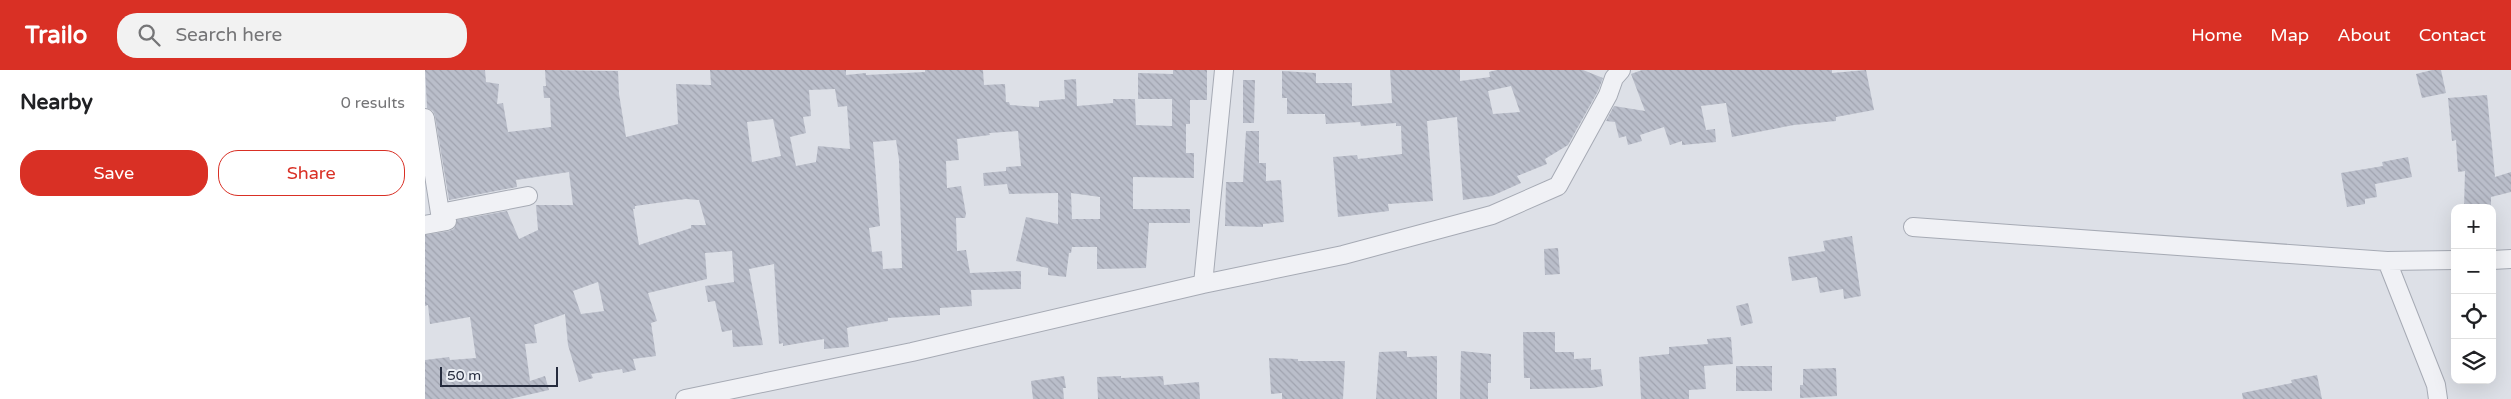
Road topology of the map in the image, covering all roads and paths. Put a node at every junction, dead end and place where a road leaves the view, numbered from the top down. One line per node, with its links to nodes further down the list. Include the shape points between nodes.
1 (1224, 70): 12 (street)
2 (1621, 70): 12 (street, via 1558,186 1493,215 1343,255)
3 (425, 118): 5 (street)
4 (528, 196): 5 (street)
5 (440, 213): 6 (street, via 447,222)
6 (425, 226)
7 (1913, 227): 11 (street)
8 (2451, 260): 11 (street)
9 (2496, 260): 10 (street)
10 (2511, 260)
11 (2387, 261): 15 (street, via 2436,385)
12 (1203, 284): 13 (street)
13 (760, 392): 14 (street)
14 (685, 399)
15 (2438, 399)

